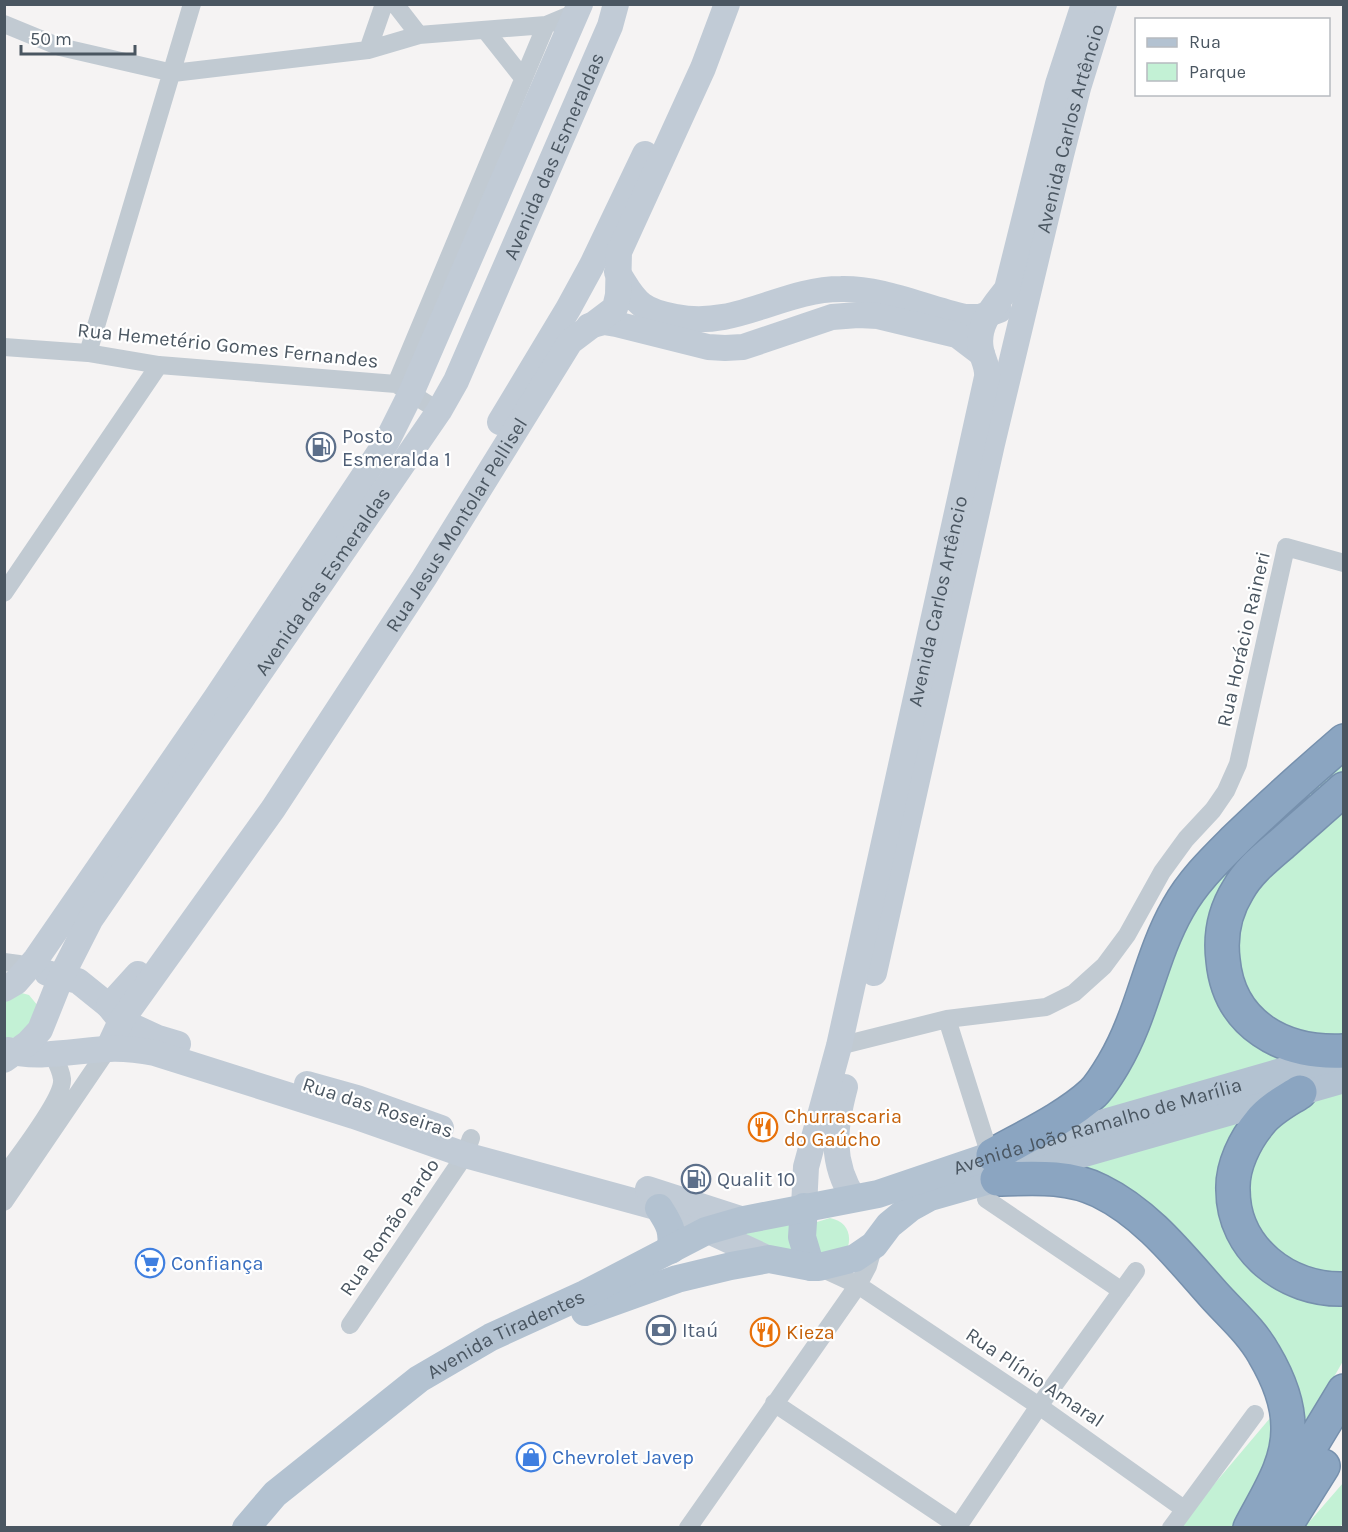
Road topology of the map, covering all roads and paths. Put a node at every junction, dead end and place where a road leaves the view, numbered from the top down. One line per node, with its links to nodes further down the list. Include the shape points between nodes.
1 (192, 4): 15 (street)
2 (384, 4): 14 (street)
3 (395, 4): 13 (street)
4 (616, 4): 29 (main road, Avenida das Esmeraldas, via 466,360)
5 (709, 4): 18 (main road, Rua Jesus Montolar Pellisel, via 689,60)
6 (727, 4): 19 (main road, Rua Jesus Montolar Pellisel, via 703,68 619,252)
7 (1084, 4): 17 (main road, Avenida Carlos Artêncio, via 1058,84)
8 (1104, 4): 17 (main road, Avenida Carlos Artêncio, via 1078,88)
9 (578, 8): 11 (street); 28 (main road, Avenida das Esmeraldas)
10 (4, 24): 15 (street, via 60,47)
11 (546, 26): 12 (street); 16 (street)
12 (485, 30): 13 (street); 16 (street)
13 (419, 35): 14 (street)
14 (368, 50): 15 (street)
15 (173, 73): 25 (street)
16 (523, 78): 28 (street)
17 (1051, 153): 21 (main road, Avenida Carlos Artêncio, via 1007,289); 23 (main road, Avenida Carlos Artêncio)
18 (592, 265): 19 (main road, via 606,266); 20 (main road, Rua Jesus Montolar Pellisel)
19 (618, 273): 21 (main road, via 641,304 686,319 737,315 818,290 840,289 867,291 965,316); 22 (main road, Rua Jesus Montolar Pellisel, via 615,308)
20 (568, 309): 22 (main road, via 571,318); 36 (main road, Rua Jesus Montolar Pellisel, via 414,566)
21 (987, 315): 23 (main road, via 998,310 1010,312 1015,318); 26 (main road, Avenida Carlos Artêncio, via 981,335)
22 (590, 326): 26 (main road, via 604,322 725,348 750,345 832,317 878,315 957,335); 36 (main road, Rua Jesus Montolar Pellisel, via 570,342 424,578)
23 (1018, 340): 26 (main road, via 1002,361); 35 (main road, Avenida Carlos Artêncio)
24 (4, 347): 25 (street, Rua Hemetério Gomes Fernandes)
25 (88, 353): 27 (street, Rua Hemetério Gomes Fernandes)
26 (984, 357): 35 (main road, Avenida Carlos Artêncio, via 987,378)
27 (159, 365): 28 (street, Rua Hemetério Gomes Fernandes); 31 (street)
28 (403, 389): 29 (street, Rua Hemetério Gomes Fernandes); 32 (main road, Avenida das Esmeraldas, via 387,441)
29 (439, 411): 32 (main road, Avenida das Esmeraldas)
30 (1344, 563): 41 (street, Rua Horácio Raineri, via 1286,547 1238,764 1214,810 1162,872 1127,935 1104,966 1074,993 1046,1007)
31 (4, 593)
32 (226, 704): 37 (main road, Avenida das Esmeraldas, via 36,959); 38 (main road, Avenida das Esmeraldas, via 90,920)
33 (1344, 741): 51 (highway, via 1265,811 1191,887 1166,932 1123,1048 1095,1091)
34 (1344, 789): 45 (highway, via 1249,875 1229,906 1222,950 1230,993 1252,1023 1285,1043)
35 (899, 825): 42 (main road, Avenida Carlos Artêncio)
36 (247, 832): 39 (main road, Rua Jesus Montolar Pellisel)
37 (13, 975): 38 (main road, Rua das Roseiras); 40 (main road, via 41,995)
38 (62, 975): 39 (main road, Rua das Roseiras, via 78,981); 40 (main road, Avenida das Esmeraldas)
39 (115, 1013): 43 (main road, Rua Jesus Montolar Pellisel); 47 (main road, Rua das Roseiras, via 158,1038)
40 (47, 1015): 46 (main road, Avenida das Esmeraldas, via 28,1043)
41 (947, 1019): 42 (street); 51 (street)
42 (848, 1044): 53 (main road, Avenida Carlos Artêncio, via 836,1141 844,1183); 56 (main road, Avenida Carlos Artêncio, via 806,1167)
43 (108, 1049): 44 (main road, Rua das Roseiras); 47 (main road, Rua das Roseiras, via 137,1049); 54 (street)
44 (52, 1053): 46 (main road, Rua das Roseiras); 52 (street, via 63,1081 58,1097)
45 (1344, 1053): 51 (main road, Avenida João Ramalho de Marília)
46 (8, 1054)
47 (223, 1067): 50 (main road, Rua das Roseiras, via 356,1107)
48 (1344, 1079): 49 (main road, Avenida João Ramalho de Marília)
49 (1300, 1092): 51 (main road, Avenida João Ramalho de Marília); 65 (highway, via 1272,1109 1245,1144 1232,1188 1235,1212 1254,1250 1268,1264 1300,1282 1320,1288)
50 (468, 1147): 55 (main road, Rua das Roseiras); 57 (main road, Rua das Roseiras, via 683,1199); 67 (street, Rua Romão Pardo)
51 (991, 1170): 53 (main road, Avenida João Ramalho de Marília, via 929,1178); 59 (main road, Avenida João Ramalho de Marília, via 910,1208 889,1225); 66 (street); 80 (highway, via 1068,1181 1118,1201 1158,1233 1249,1332 1273,1370 1286,1406 1288,1427 1281,1470)
52 (4, 1176)
53 (854, 1199): 56 (main road); 59 (main road, via 869,1224)
54 (4, 1202)
55 (659, 1208): 58 (main road, Rua das Roseiras); 60 (main road, via 673,1233)
56 (804, 1208): 57 (main road, Avenida Tiradentes); 62 (main road, via 802,1237)
57 (744, 1220): 58 (main road, Avenida Tiradentes)
58 (706, 1231): 60 (main road, Avenida Tiradentes); 61 (main road, Rua das Roseiras)
59 (874, 1245): 62 (main road, via 855,1258); 64 (street)
60 (671, 1250): 76 (main road, Avenida Tiradentes, via 491,1337 419,1379 275,1494)
61 (769, 1259): 62 (main road); 77 (main road, Avenida Tiradentes, via 677,1279 594,1308 499,1353 429,1393 344,1459)
62 (815, 1267): 64 (street, Rua Plínio Amaral)
63 (1136, 1270): 66 (street)
64 (858, 1285): 69 (street); 70 (street, Rua Plínio Amaral)
65 (1344, 1288)
66 (1122, 1291): 70 (street)
67 (351, 1325)
68 (1344, 1391): 81 (highway)
69 (774, 1403): 75 (street); 78 (street)
70 (1039, 1406): 74 (street, Rua Plínio Amaral); 78 (street)
71 (1255, 1414): 74 (street)
72 (1344, 1433): 82 (highway)
73 (1344, 1477): 83 (highway)
74 (1184, 1509): 79 (street)
75 (693, 1526)
76 (246, 1527)
77 (271, 1527)
78 (957, 1527)
79 (1171, 1527)
80 (1250, 1527)
81 (1258, 1527)
82 (1284, 1527)
83 (1293, 1527)

